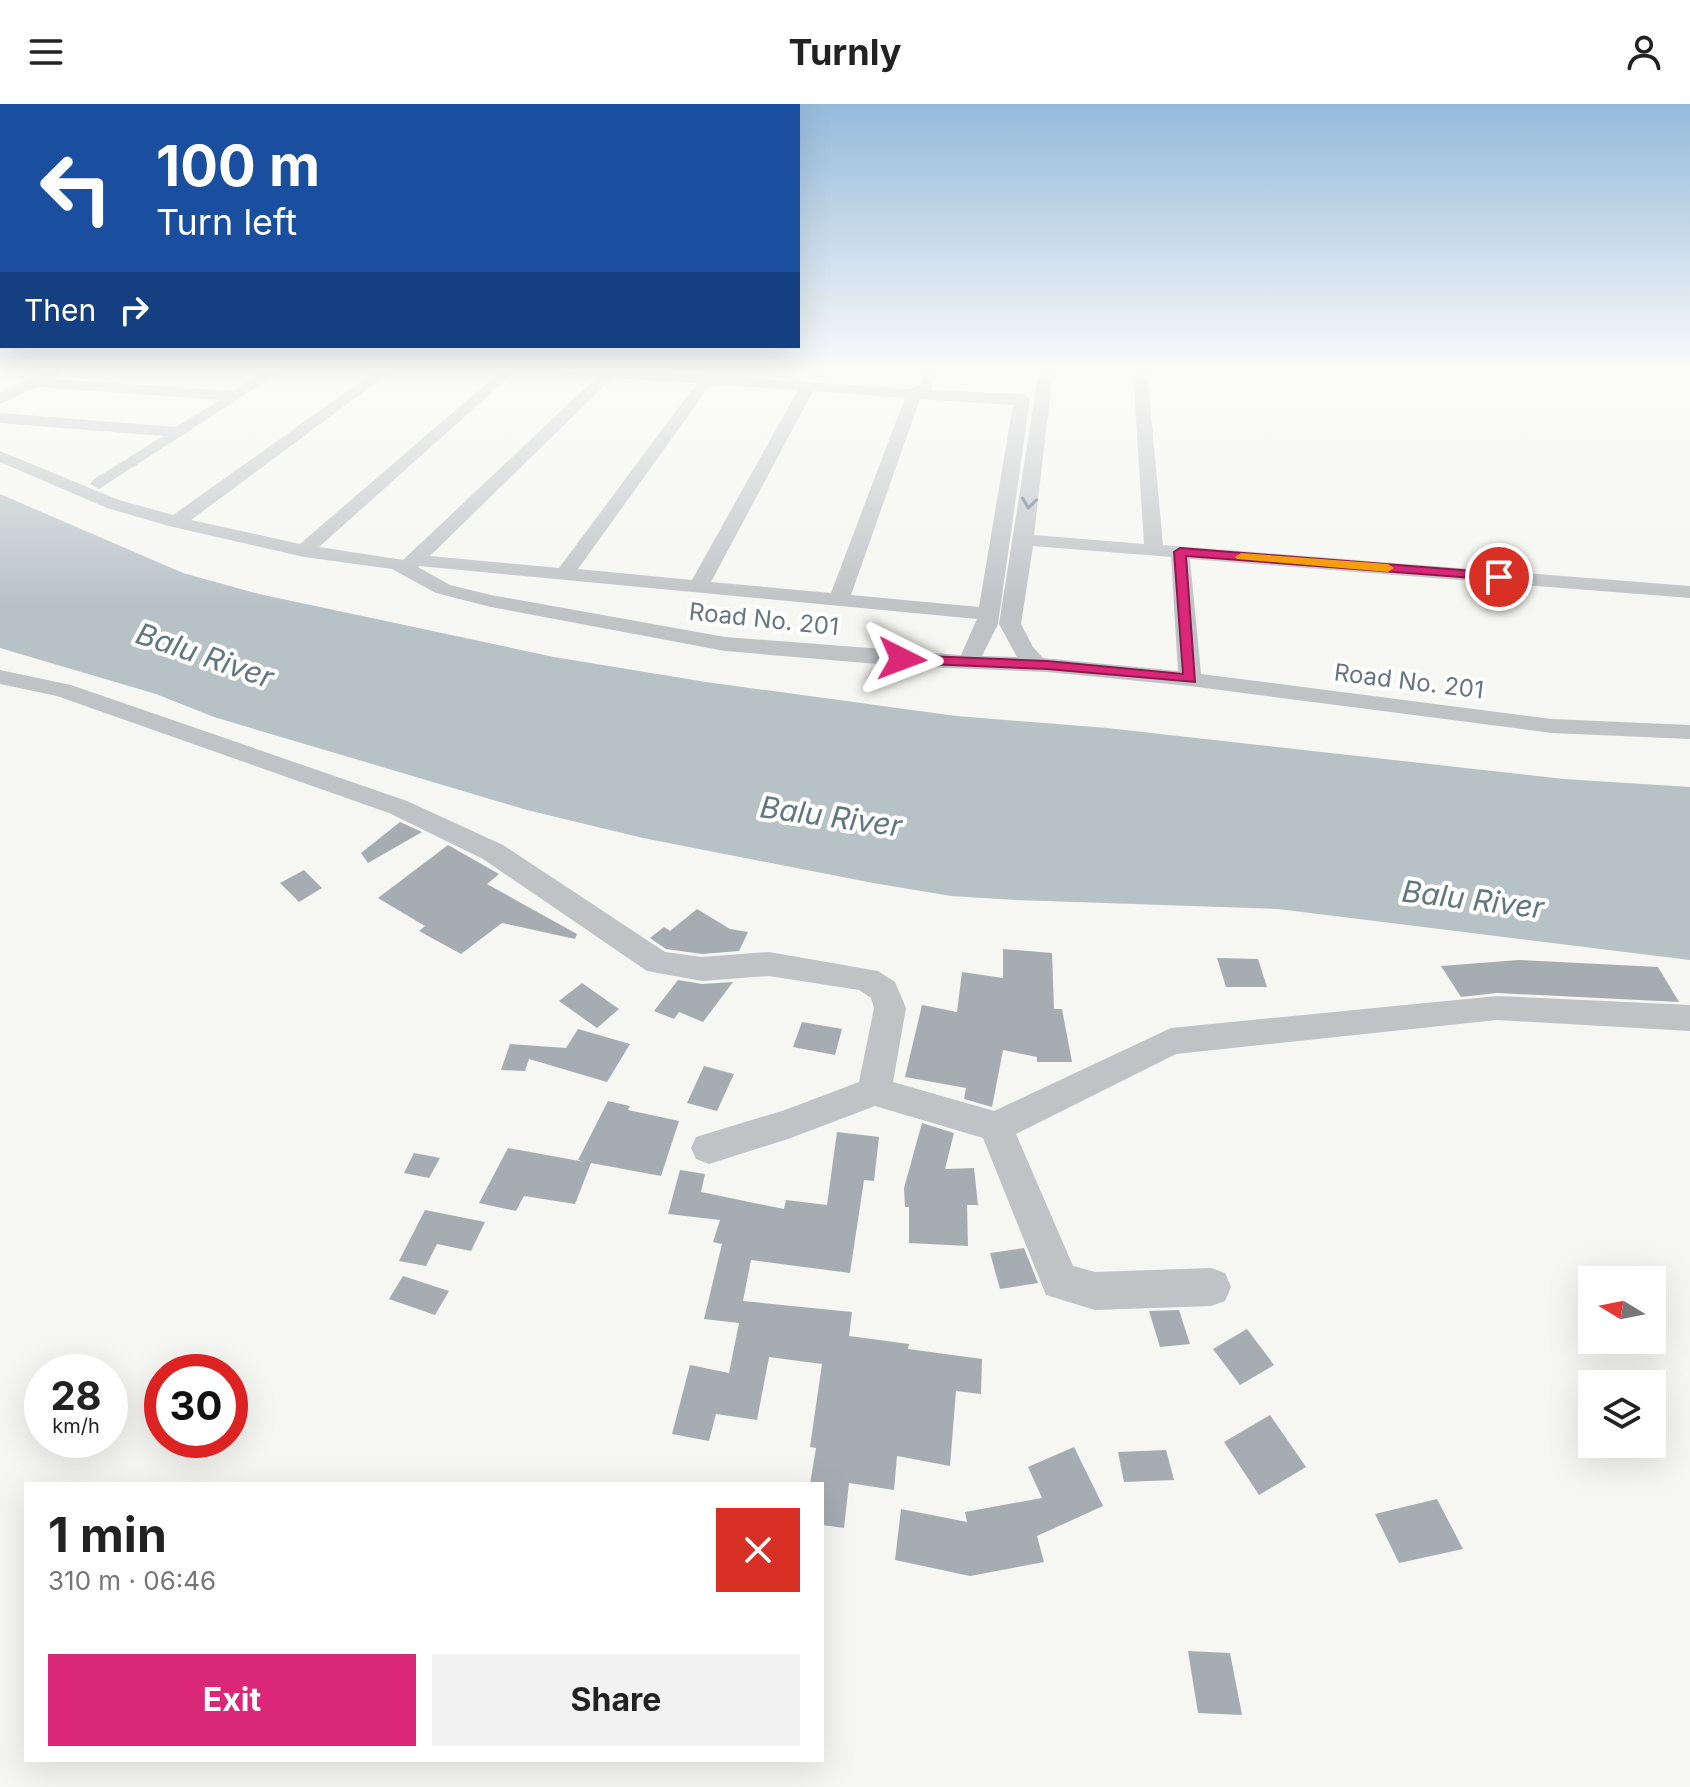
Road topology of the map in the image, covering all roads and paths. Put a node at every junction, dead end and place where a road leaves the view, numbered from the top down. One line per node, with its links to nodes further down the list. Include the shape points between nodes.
1 (153, 449): 13 (street)
2 (260, 449): 14 (street)
3 (271, 449): 14 (street)
4 (421, 449): 17 (street)
5 (531, 449): 19 (street)
6 (657, 449): 20 (street)
7 (774, 449): 21 (street)
8 (894, 449): 23 (street)
9 (1014, 449): 24 (street)
10 (1036, 449): 15 (street, one-way to 15)
11 (1146, 449): 16 (street)
12 (0, 456): 14 (street, Road No. 201)
13 (99, 484)
14 (166, 520): 17 (street, Road No. 201)
15 (1024, 540): 16 (street); 26 (street, via 1010,624)
16 (1154, 550): 18 (street)
17 (304, 551): 19 (street, Road No. 201)
18 (1180, 552): 22 (street); 28 (street)
19 (411, 564): 20 (street); 25 (street, Road No. 201, via 443,589 615,626 725,644)
20 (564, 575): 21 (street)
21 (699, 586): 23 (street)
22 (1690, 592)
23 (839, 600): 24 (street)
24 (988, 614): 25 (street)
25 (968, 662): 26 (street, Road No. 201)
26 (1037, 665): 28 (street, Road No. 201)
27 (0, 677): 31 (street, via 63,690 398,807 493,852 658,963 702,969 769,964 867,979 884,991 890,1008)
28 (1190, 679): 29 (street, Road No. 201, via 1552,726)
29 (1690, 732)
30 (1690, 1018): 32 (street, via 1497,1008 1171,1041)
31 (874, 1091): 32 (street); 33 (street)
32 (996, 1127): 34 (street, via 1060,1282 1095,1291)
33 (709, 1148)
34 (1211, 1287)

